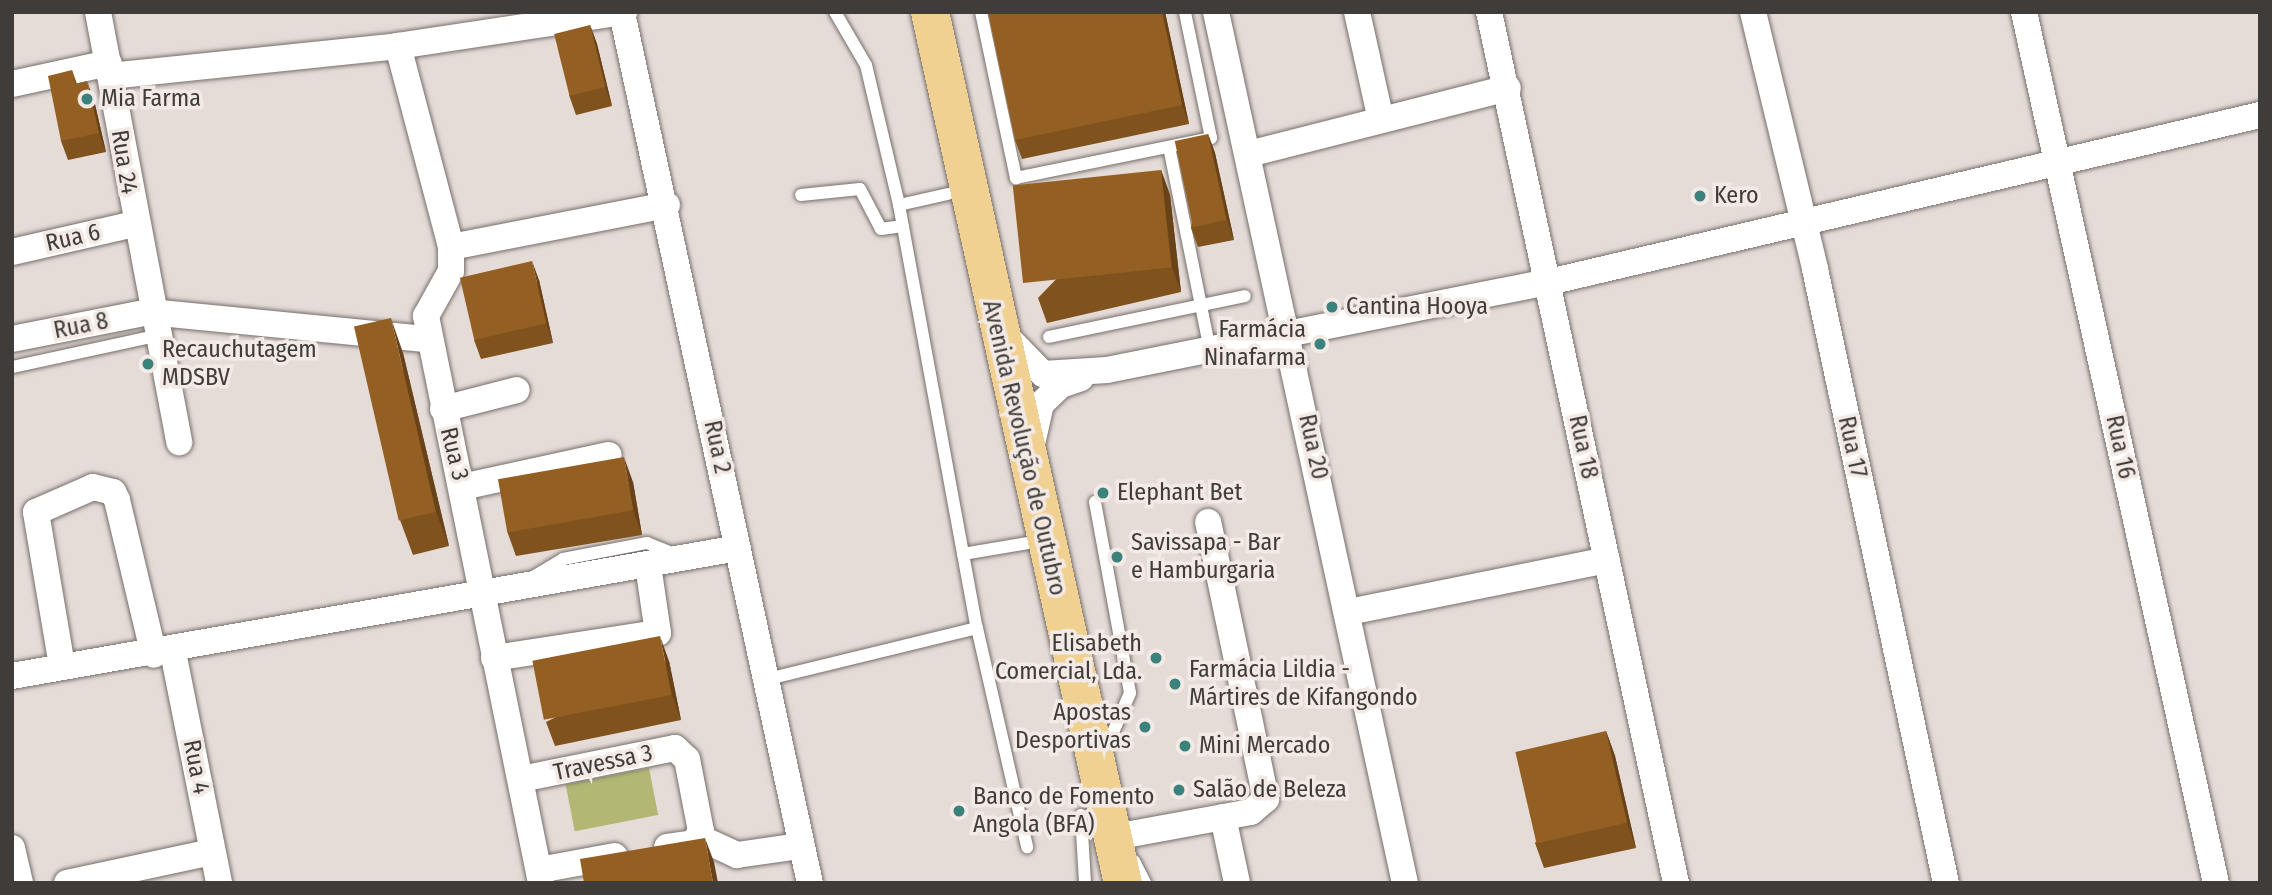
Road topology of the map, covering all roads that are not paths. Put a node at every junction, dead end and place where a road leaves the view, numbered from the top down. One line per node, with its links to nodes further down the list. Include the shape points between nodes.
1 (99, 12): 14 (street, Rua 24)
2 (623, 12): 13 (street); 24 (street, Rua 2)
3 (835, 12): 25 (lane, via 866,65)
4 (909, 12): 22 (main road, Avenida Revolução de Outubro)
5 (930, 12): 34 (main road, Avenida Revolução de Outubro)
6 (981, 12): 19 (lane, via 1016,178)
7 (1185, 12): 19 (lane, via 1212,138)
8 (1216, 12): 20 (street, Rua 20)
9 (1357, 12): 18 (street)
10 (1489, 12): 16 (street, Rua 18)
11 (1753, 12): 26 (street, Rua 17)
12 (2024, 12): 21 (street, Rua 16)
13 (398, 46): 14 (street); 29 (street)
14 (109, 69): 15 (street); 27 (street, Rua 24)
15 (12, 85)
16 (1508, 88): 18 (street); 31 (street, Rua 18)
17 (2260, 115): 21 (street)
18 (1380, 116): 20 (street)
19 (1169, 147): 33 (lane)
20 (1249, 154): 36 (street, Rua 20)
21 (2057, 161): 26 (street); 88 (street, Rua 16)
22 (948, 194): 25 (lane); 51 (main road, Avenida Revolução de Outubro)
23 (802, 195): 28 (lane, via 860,189 881,229)
24 (667, 205): 29 (street); 52 (street, Rua 2)
25 (899, 205): 28 (lane)
26 (1804, 219): 31 (street); 87 (street, Rua 17)
27 (134, 224): 30 (street, Rua 6); 35 (street, Rua 24)
28 (903, 226): 53 (lane)
29 (451, 247): 38 (street, Rua 3, via 451,271 426,316)
30 (12, 252)
31 (1549, 282): 36 (street); 55 (street, Rua 18)
32 (1245, 296): 33 (lane)
33 (1201, 306): 37 (lane); 40 (lane)
34 (994, 316): 42 (street, via 1032,369 1060,376); 47 (main road, Avenida Revolução de Outubro)
35 (153, 324): 38 (street, Rua 8); 39 (street, Rua 8); 41 (lane); 45 (street, Rua 24)
36 (1289, 336): 40 (street); 59 (street, Rua 20)
37 (1049, 337)
38 (425, 339): 44 (street, Rua 3)
39 (12, 340)
40 (1210, 351): 42 (street)
41 (12, 367)
42 (1107, 370): 47 (street, via 1061,385 1041,404)
43 (517, 390): 44 (street)
44 (443, 409): 48 (street, Rua 3)
45 (180, 442)
46 (609, 455): 48 (street)
47 (1031, 471): 66 (main road, Avenida Revolução de Outubro)
48 (462, 487): 58 (street, Rua 3)
49 (1095, 502): 66 (lane, via 1130,693)
50 (1208, 522): 68 (street, via 1267,789 1260,808)
51 (1028, 543): 53 (lane); 69 (main road, Avenida Revolução de Outubro)
52 (738, 548): 54 (street); 65 (street, Rua 2)
53 (963, 554): 60 (lane)
54 (683, 558): 56 (street); 57 (lane, via 647,543 546,565)
55 (1607, 560): 59 (street); 86 (street, Rua 18)
56 (648, 565): 57 (street); 62 (street, via 658,633)
57 (519, 588): 58 (street)
58 (481, 595): 61 (street); 62 (street, Rua 3)
59 (1349, 612): 85 (street, Rua 20)
60 (977, 628): 65 (lane); 72 (lane)
61 (163, 653): 63 (street); 63 (street, Rua 4, via 117,500 113,492 93,488 43,507 34,521); 74 (street, Rua 4)
62 (494, 658): 67 (street, Rua 3)
63 (62, 666): 64 (street)
64 (12, 676)
65 (768, 679): 71 (street, Rua 2)
66 (1096, 769): 69 (main road, Avenida Revolução de Outubro)
67 (522, 779): 70 (street, Travessa 3, via 675,748 687,759); 75 (street, Rua 3)
68 (1223, 817): 69 (street); 84 (street)
69 (1102, 820): 80 (lane); 81 (main road, Avenida Revolução de Outubro); 82 (main road, Avenida Revolução de Outubro); 83 (lane)
70 (699, 838): 71 (street, via 737,855); 75 (street)
71 (800, 846): 79 (street, Rua 2)
72 (1027, 847)
73 (12, 848): 76 (street)
74 (212, 852): 77 (street); 78 (street, Rua 4)
75 (540, 876)
76 (20, 883)
77 (67, 883)
78 (219, 883)
79 (810, 883)
80 (1085, 883)
81 (1098, 883)
82 (1123, 883)
83 (1145, 883)
84 (1237, 883)
85 (1405, 883)
86 (1676, 883)
87 (1946, 883)
88 (2216, 883)

